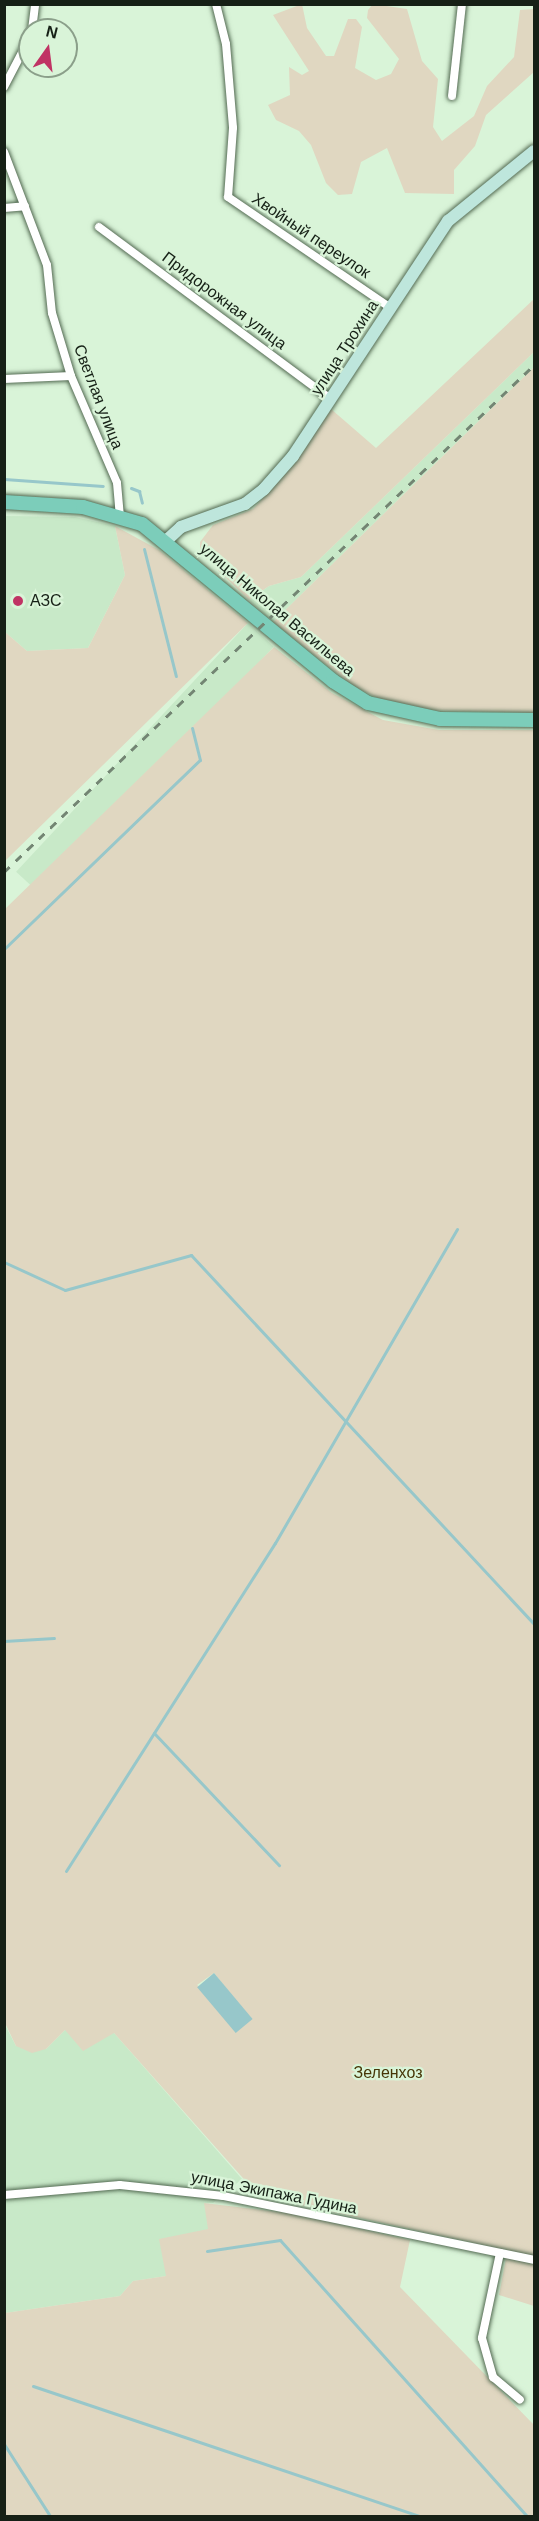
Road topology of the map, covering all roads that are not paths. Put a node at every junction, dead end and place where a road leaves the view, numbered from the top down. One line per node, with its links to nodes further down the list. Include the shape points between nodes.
1 (216, 4): 11 (street, Хвойный переулок, via 226,44 233,128 228,197)
2 (462, 4): 5 (street)
3 (18, 60): 4 (street)
4 (4, 87)
5 (452, 96)
6 (4, 152): 8 (street, Светлая улица)
7 (534, 152): 11 (street, улица Трохина, via 448,221)
8 (25, 206): 9 (street); 12 (street, Светлая улица, via 47,265 52,313)
9 (4, 208)
10 (99, 227): 14 (street, Придорожная улица)
11 (391, 308): 14 (street, улица Трохина)
12 (71, 376): 13 (street); 16 (street, Светлая улица, via 117,483)
13 (4, 379)
14 (331, 399): 17 (street, улица Трохина, via 293,456 253,500 198,518)
15 (4, 502): 16 (main road, улица Николая Васильева, via 83,507)
16 (120, 516): 17 (main road, улица Николая Васильева)
17 (167, 540): 18 (main road, улица Николая Васильева, via 333,681 368,703 440,719)
18 (534, 720)
19 (4, 2195): 20 (street, улица Экипажа Гудина, via 85,2186 160,2188)
20 (500, 2253): 21 (street, улица Экипажа Гудина); 22 (street, via 482,2338 494,2377)
21 (534, 2260)
22 (520, 2400)

